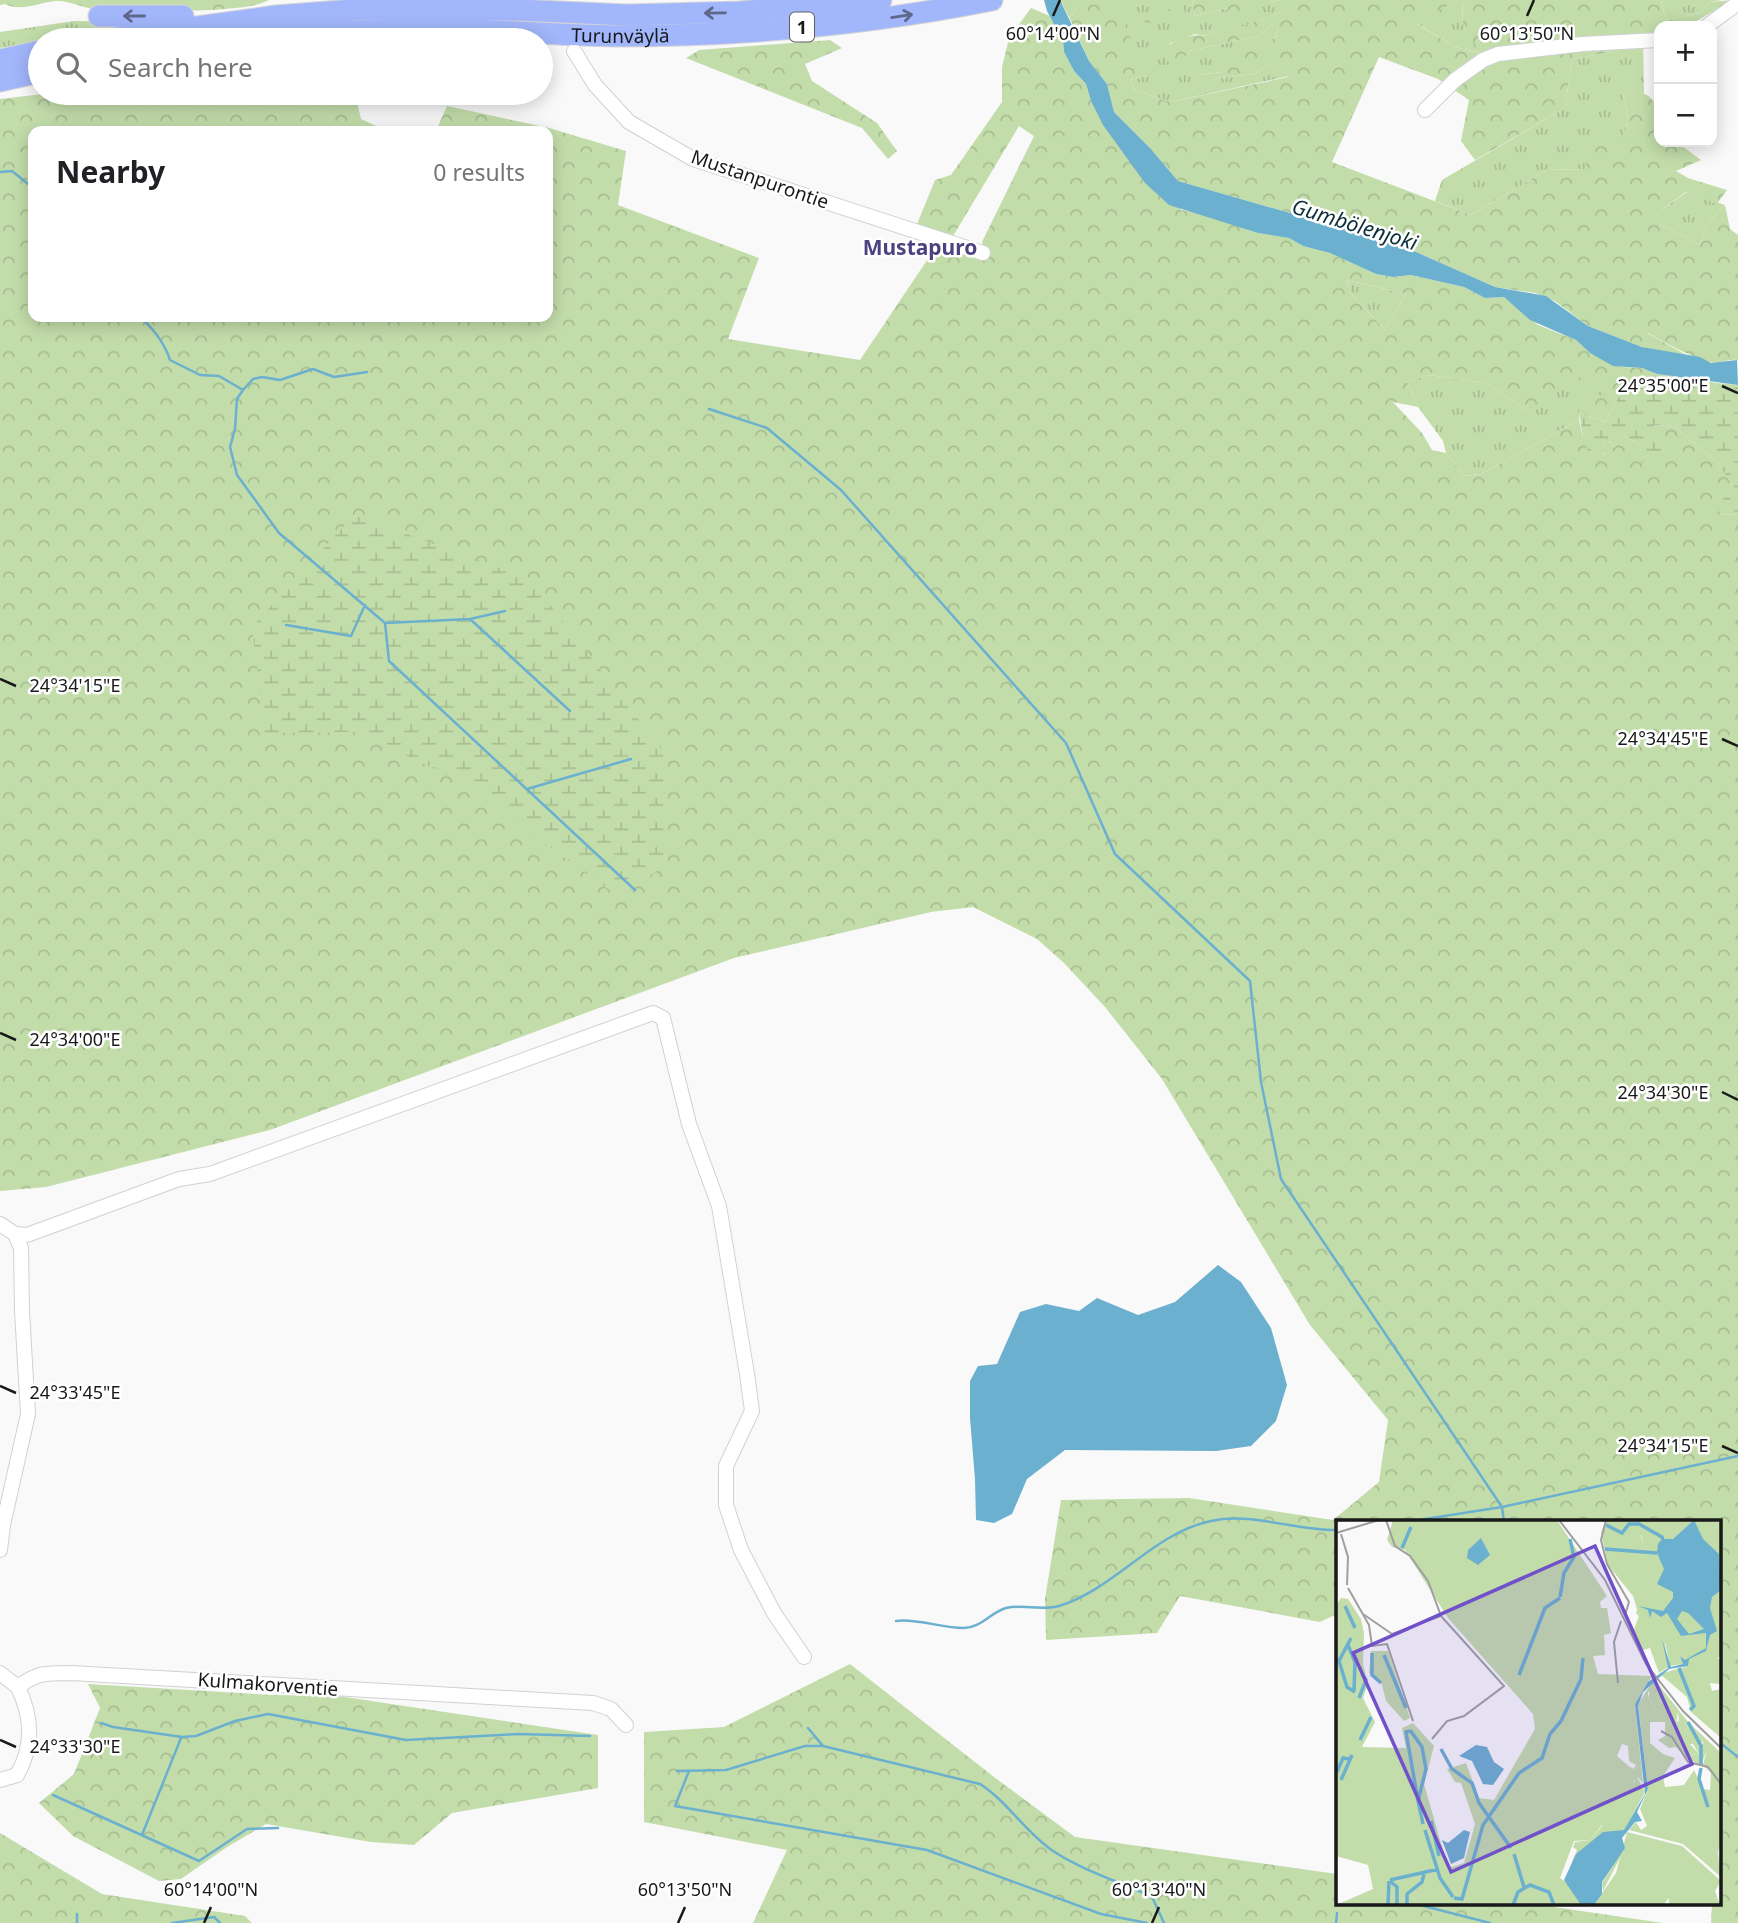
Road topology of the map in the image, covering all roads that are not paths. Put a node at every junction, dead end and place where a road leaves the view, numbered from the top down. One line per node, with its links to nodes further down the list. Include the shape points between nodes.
1 (881, 0): 5 (highway, Turunväylä / 1, one-way to 5, via 739,12 627,15 366,9)
2 (992, 0): 9 (highway, Turunväylä / 1, one-way to 2, via 868,21)
3 (1738, 3): 6 (street)
4 (99, 16): 5 (highway, one-way to 4)
5 (276, 16): 7 (highway, Turunväylä / 1)
6 (1714, 21)
7 (188, 28)
8 (553, 34): 9 (highway, Turunväylä / 1)
9 (699, 35): 11 (highway)
10 (1654, 40): 19 (street, via 1497,54 1455,80)
11 (553, 45)
12 (574, 51): 20 (street, Mustanpurontie, via 595,85 629,122 693,159)
13 (28, 54): 14 (highway)
14 (0, 60)
15 (28, 75): 16 (highway)
16 (0, 81)
17 (28, 88): 18 (highway)
18 (0, 92)
19 (1425, 110)
20 (983, 253)
21 (0, 1224): 22 (street)
22 (15, 1234): 23 (street, via 23,1268 28,1414); 24 (street, via 27,1235 179,1179 210,1174 653,1013 663,1018 689,1124 719,1206 752,1411 726,1466 726,1505 741,1550 774,1613)
23 (0, 1550)
24 (804, 1657)
25 (0, 1673): 26 (street)
26 (18, 1687): 27 (street, Kulmakorventie, via 33,1676 71,1673 593,1703 611,1709); 28 (street, via 28,1708 27,1753 18,1775)
27 (626, 1725)
28 (0, 1780)

